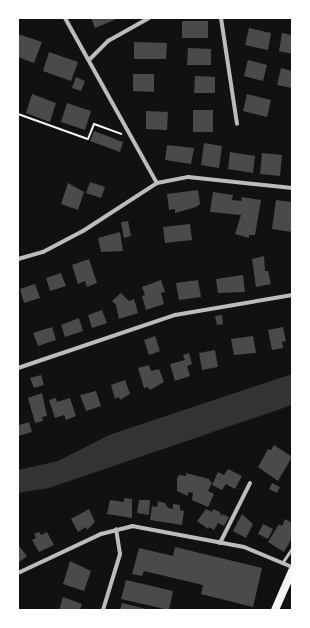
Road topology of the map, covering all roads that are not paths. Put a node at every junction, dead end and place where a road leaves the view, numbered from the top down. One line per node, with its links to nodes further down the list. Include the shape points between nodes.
1 (65, 18): 4 (street)
2 (149, 18): 4 (street, via 108,41)
3 (221, 18): 5 (street)
4 (89, 60): 6 (street)
5 (237, 124)
6 (157, 183): 7 (street, via 188,178); 8 (street, via 83,231 43,252)
7 (292, 188)
8 (18, 260)
9 (292, 295): 10 (street, via 175,315)
10 (18, 368)
11 (250, 482): 13 (street)
12 (116, 528): 13 (street, via 132,526); 18 (street); 19 (street, via 120,554)
13 (220, 543): 15 (street, via 244,547)
14 (292, 548): 15 (lane)
15 (282, 563): 16 (street)
16 (292, 567)
17 (292, 571): 20 (main road)
18 (18, 573)
19 (103, 610)
20 (275, 610)

